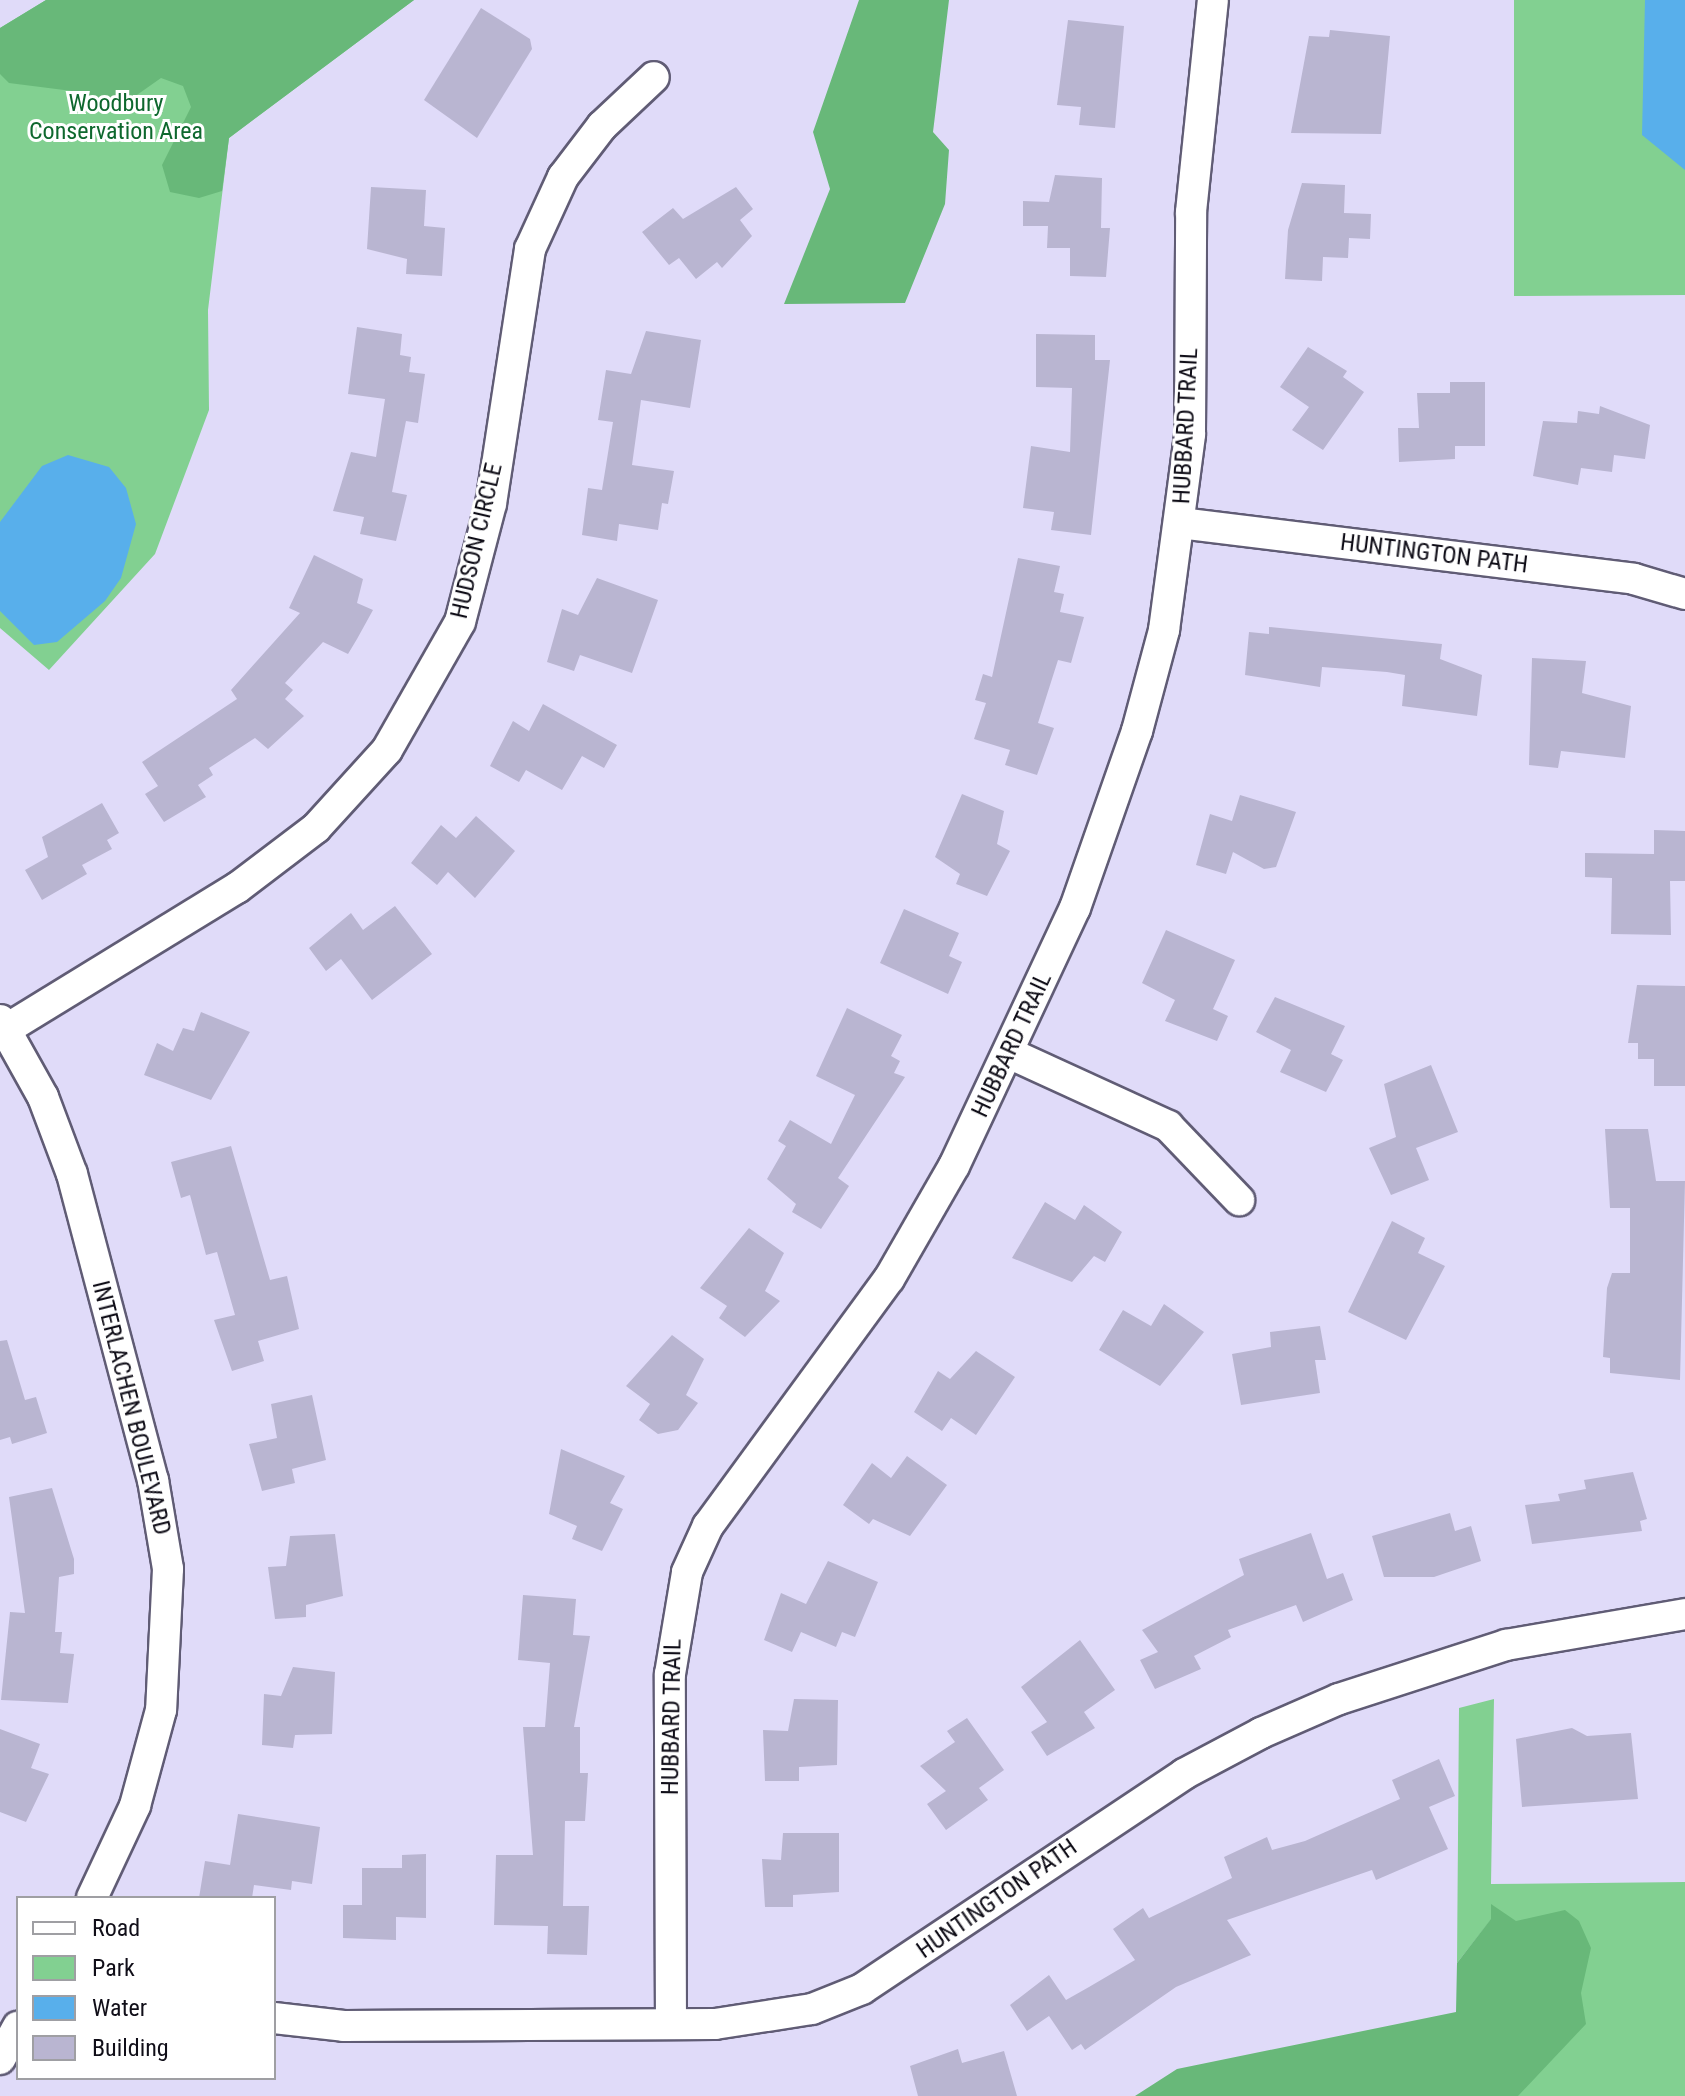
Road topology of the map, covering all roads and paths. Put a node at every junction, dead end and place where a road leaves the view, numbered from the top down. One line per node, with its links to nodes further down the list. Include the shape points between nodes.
1 (1213, 0): 3 (street, HUBBARD TRAIL, via 1191,212 1190,434)
2 (654, 77): 5 (street, HUDSON CIRCLE, via 602,126 563,177 530,249 491,504 460,622 387,750 316,828 237,888)
3 (1180, 523): 4 (street, HUNTINGTON PATH, via 1634,579); 6 (street, HUBBARD TRAIL, via 1137,731 1075,908)
4 (1685, 594)
5 (2, 1028): 9 (street, INTERLACHEN BOULEVARD, via 72,1174 153,1480 168,1569 161,1710 135,1806)
6 (1011, 1054): 7 (street, via 1168,1126); 11 (street, HUBBARD TRAIL, via 889,1279 708,1526 687,1572 670,1674)
7 (1239, 1200)
8 (1685, 1614): 11 (street, HUNTINGTON PATH, via 1506,1645 1339,1699 1184,1774 862,1989 763,2021)
9 (93, 1896)
10 (276, 2018): 11 (street, HUNTINGTON PATH, via 344,2026)
11 (671, 2024)
12 (16, 2031): 13 (street)
13 (0, 2059)

